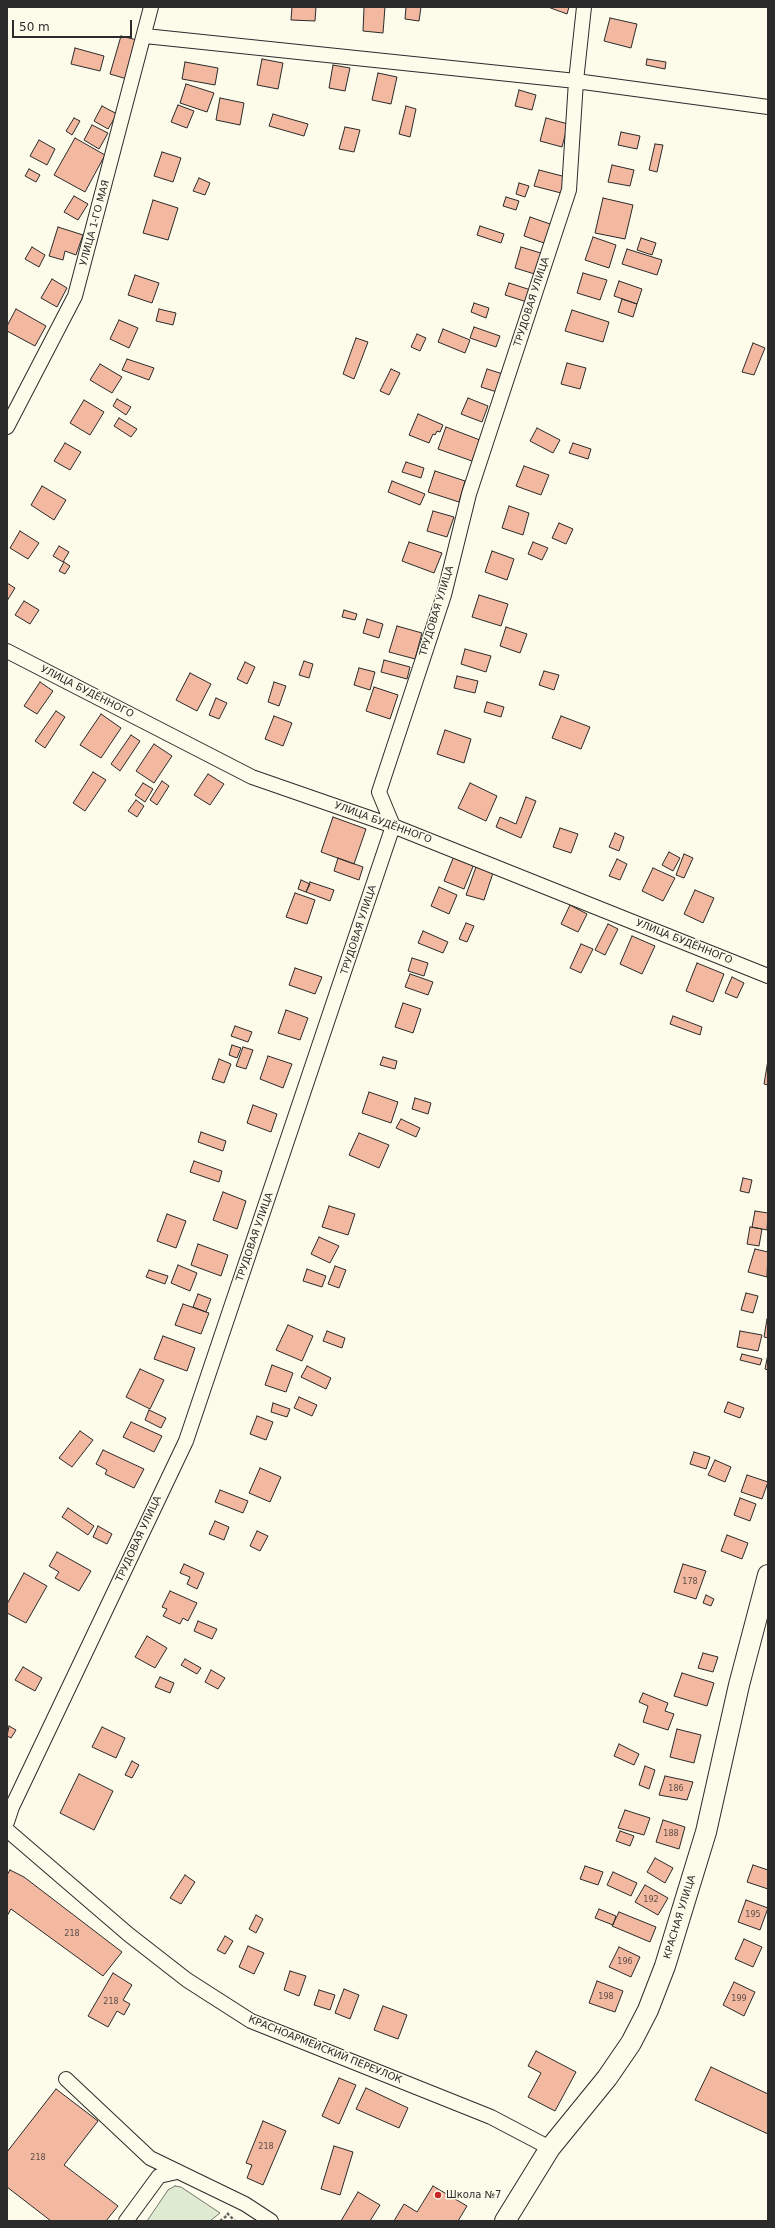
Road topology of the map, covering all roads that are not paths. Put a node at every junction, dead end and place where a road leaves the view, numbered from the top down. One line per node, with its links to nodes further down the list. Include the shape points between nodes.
1 (151, 7): 3 (street, УЛИЦА 1-ГО МАЯ)
2 (584, 7): 4 (street, ТРУДОВАЯ УЛИЦА)
3 (145, 36): 4 (street); 6 (street, УЛИЦА 1-ГО МАЯ, via 76,296)
4 (576, 81): 5 (street); 8 (street, ТРУДОВАЯ УЛИЦА, via 569,190 469,494 444,595 379,792)
5 (768, 107)
6 (7, 427)
7 (7, 651): 8 (street, УЛИЦА БУДЁННОГО, via 252,777)
8 (393, 826): 9 (street, УЛИЦА БУДЁННОГО); 11 (street, ТРУДОВАЯ УЛИЦА, via 186,1441)
9 (768, 976)
10 (768, 1575): 14 (main road, КРАСНАЯ УЛИЦА, via 739,1685 706,1832 665,1966 648,2010 631,2043 607,2078)
11 (7, 1822)
12 (7, 1830): 14 (street, КРАСНОАРМЕЙСКИЙ ПЕРЕУЛОК, via 128,1934 187,1980 251,2021 491,2117)
13 (66, 2079): 15 (street, via 150,2158)
14 (550, 2148): 18 (main road, КРАСНАЯ УЛИЦА)
15 (177, 2172): 16 (street, via 159,2176); 17 (street, via 245,2204)
16 (126, 2221)
17 (271, 2221)
18 (505, 2221)

